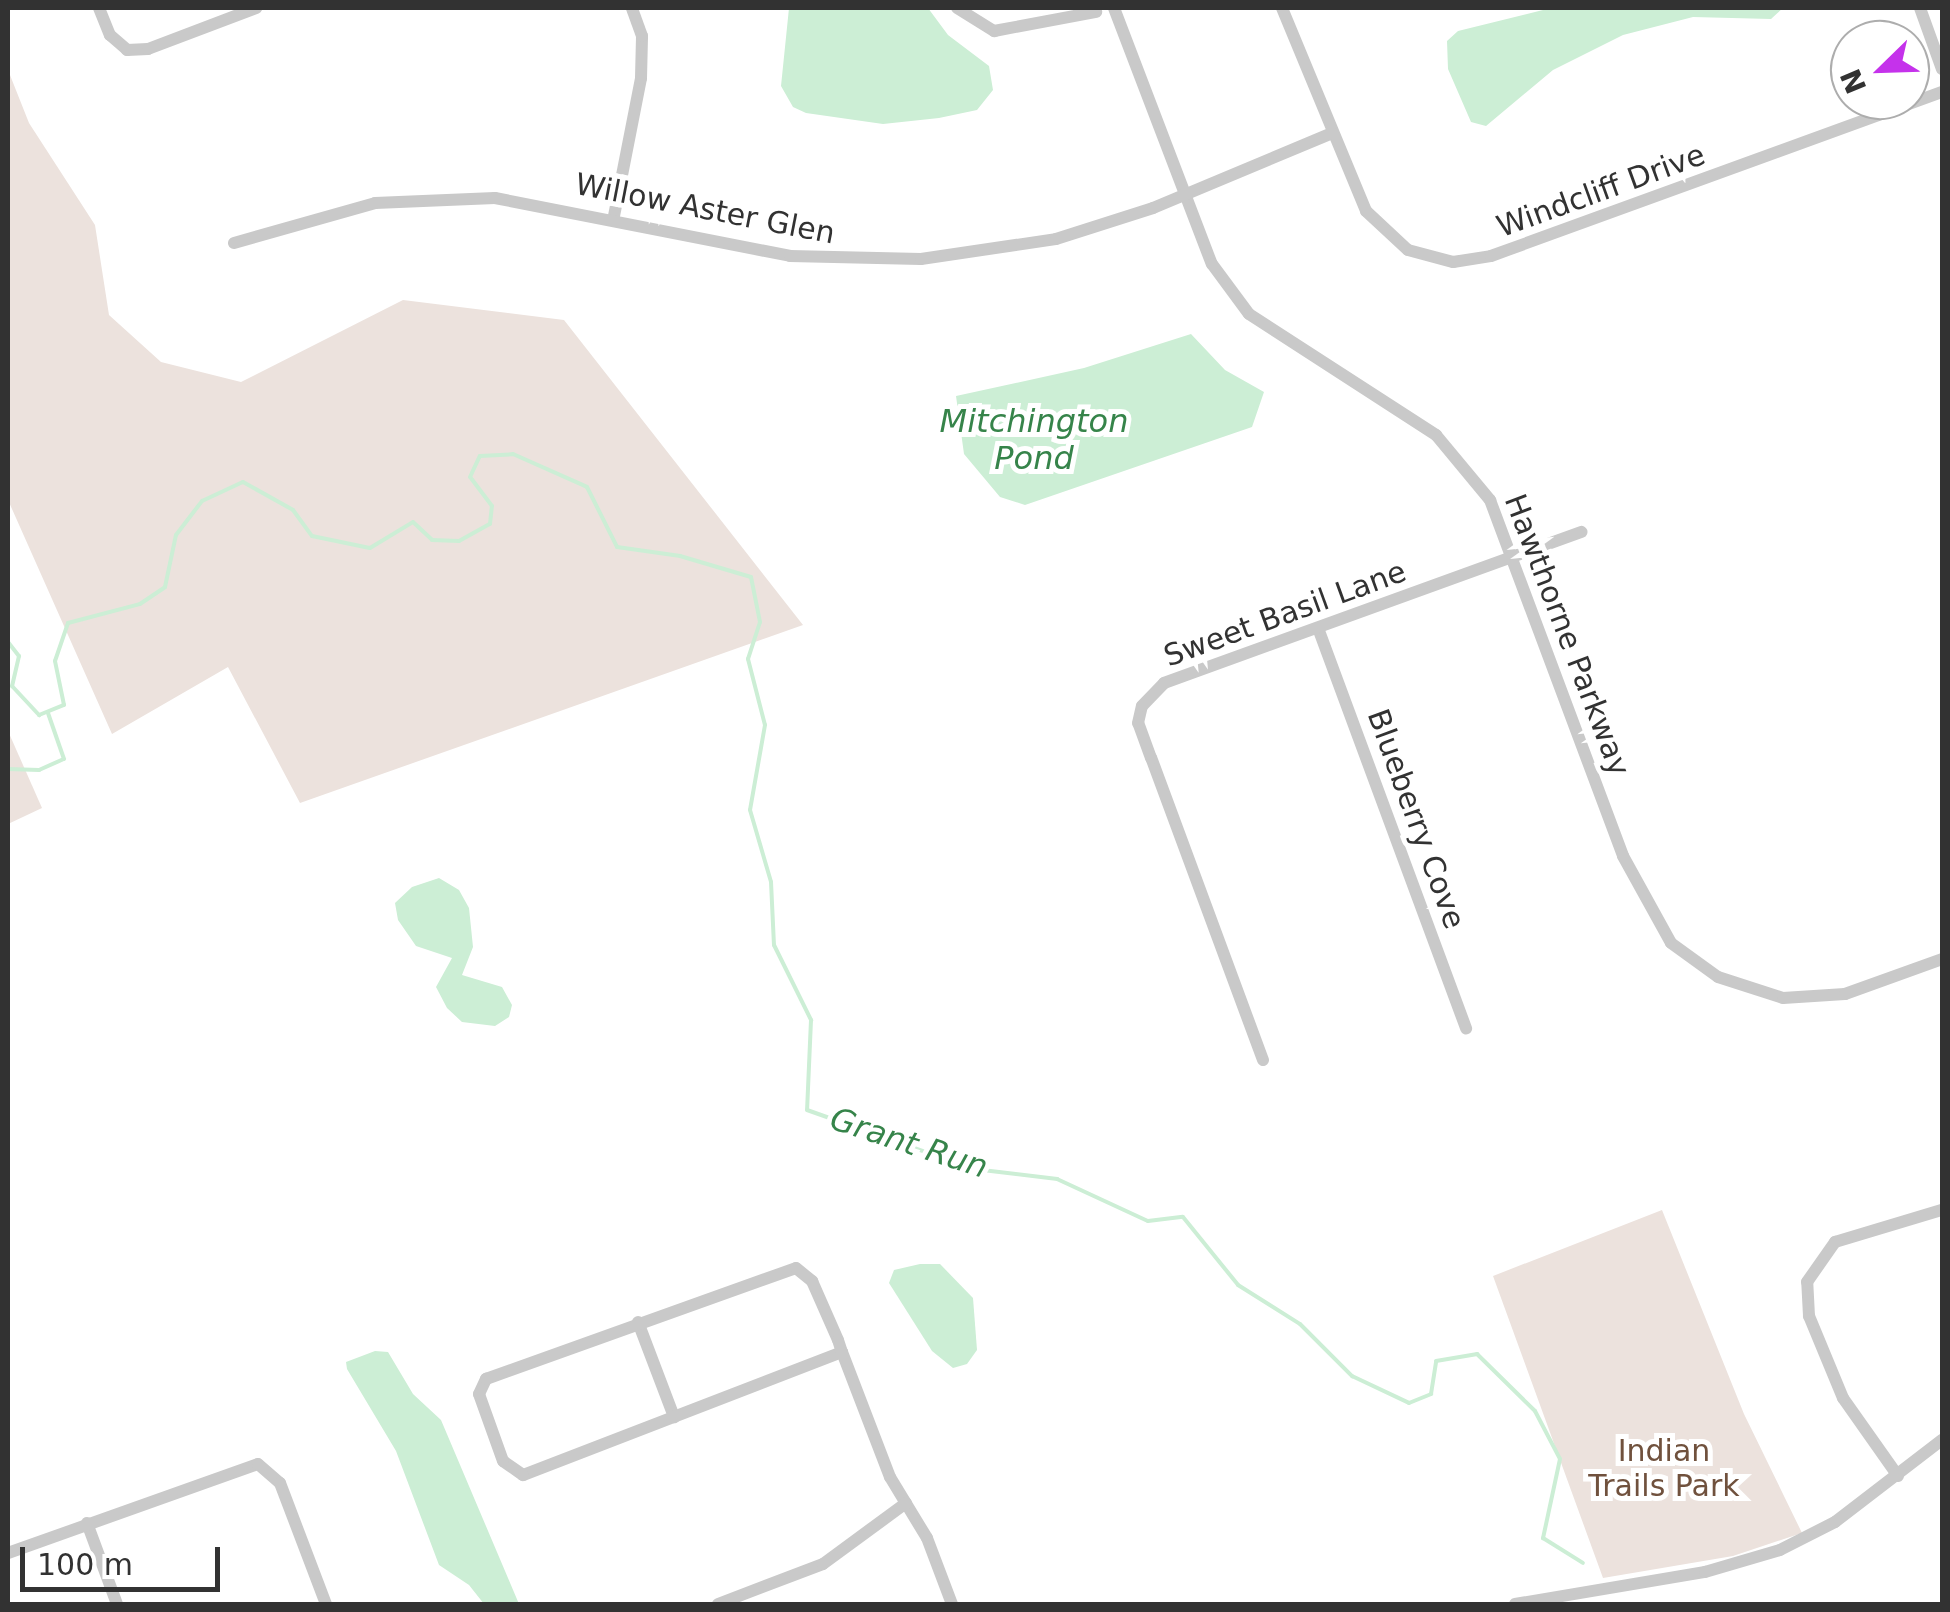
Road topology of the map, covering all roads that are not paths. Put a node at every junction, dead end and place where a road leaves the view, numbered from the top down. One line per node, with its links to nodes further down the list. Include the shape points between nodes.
1 (99, 8): 2 (street, via 110,34 127,50)
2 (256, 8)
3 (632, 8): 13 (street, via 642,36 641,78)
4 (956, 8): 8 (street, via 994,31)
5 (1114, 8): 12 (street, Hawthorne Parkway)
6 (1282, 8): 11 (street, Windcliff Drive)
7 (1920, 8): 9 (street)
8 (1096, 12)
9 (1942, 69)
10 (1942, 92): 11 (street, Windcliff Drive, via 1491,256 1453,262 1408,250 1374,222)
11 (1332, 133): 12 (street, Willow Aster Glen)
12 (1185, 194): 13 (street, Willow Aster Glen, via 1056,238 921,260 790,256); 16 (street, Hawthorne Parkway, via 1212,264 1249,314 1456,453 1490,500)
13 (614, 216): 14 (street, Willow Aster Glen, via 495,198 375,202)
14 (234, 243)
15 (1582, 532): 16 (street, Sweet Basil Lane)
16 (1514, 557): 17 (street, Sweet Basil Lane); 18 (street, Hawthorne Parkway, via 1623,856 1671,942 1718,977 1783,998 1845,994)
17 (1318, 628): 19 (street, Blueberry Cove); 20 (street, Sweet Basil Lane, via 1164,683 1150,692 1138,722)
18 (1942, 959)
19 (1466, 1028)
20 (1263, 1060)
21 (1942, 1210): 27 (street, via 1835,1242 1807,1282 1809,1316 1843,1398)
22 (638, 1322): 23 (street, via 784,1267 812,1281); 24 (street); 24 (street, via 486,1379 479,1394 490,1431 509,1470 522,1475)
23 (842, 1352): 24 (street); 28 (street)
24 (674, 1416)
25 (1938, 1444): 26 (street); 27 (street)
26 (1942, 1460)
27 (1898, 1476): 35 (street, via 1835,1522 1762,1557)
28 (906, 1503): 33 (street, via 824,1564); 34 (street)
29 (87, 1523): 30 (street); 31 (street); 32 (street, via 250,1464 264,1465 280,1483)
30 (8, 1554)
31 (117, 1604)
32 (326, 1604)
33 (718, 1604)
34 (952, 1604)
35 (1515, 1604)

